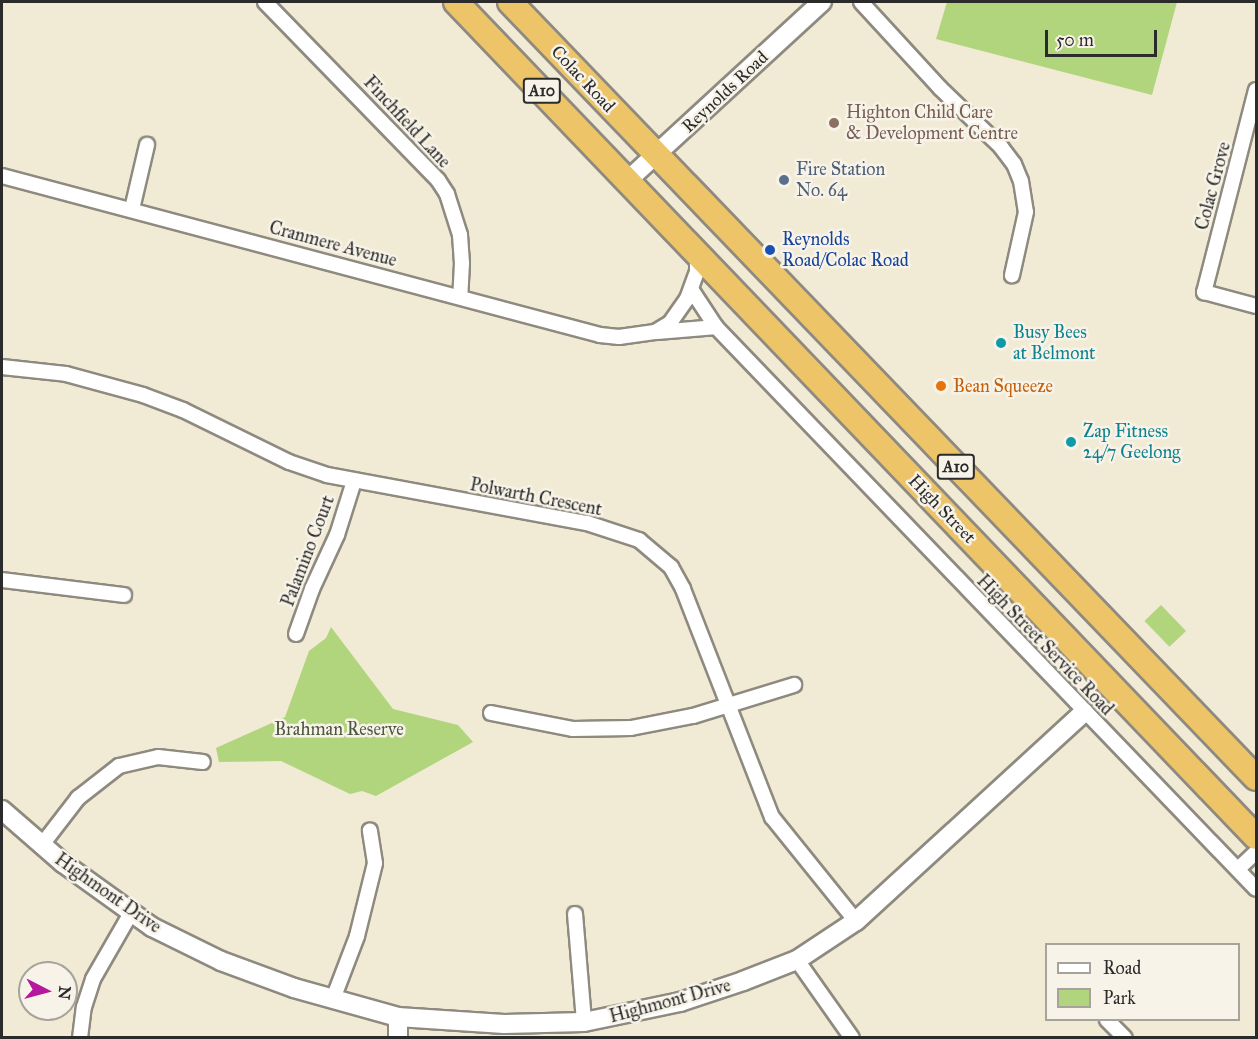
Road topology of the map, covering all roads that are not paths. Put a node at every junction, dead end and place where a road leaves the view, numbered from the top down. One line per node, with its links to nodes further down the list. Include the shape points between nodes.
1 (265, 2): 15 (street, Finchfield Lane, via 438,180 447,194 460,235)
2 (456, 2): 10 (highway, A10)
3 (510, 2): 8 (highway, Colac Road / A10)
4 (822, 2): 8 (street, Reynolds Road)
5 (861, 2): 13 (street, via 1014,165 1026,212)
6 (1257, 90): 16 (street, Colac Grove, via 1204,292)
7 (147, 145): 11 (street)
8 (656, 156): 10 (street, Reynolds Road); 29 (highway, A10)
9 (2, 176): 11 (street, Cranmere Avenue)
10 (627, 181): 12 (highway, High Street / A10)
11 (132, 209): 15 (street, Cranmere Avenue)
12 (696, 254): 14 (street, Cranmere Avenue, via 697,271); 32 (highway, High Street / A10)
13 (1012, 275)
14 (691, 290): 17 (street, High Street Service Road); 18 (street, Cranmere Avenue, via 679,314)
15 (460, 296): 18 (street, Cranmere Avenue, via 600,335 619,337)
16 (1257, 306)
17 (716, 327): 18 (street, Cranmere Avenue); 26 (street, High Street Service Road)
18 (655, 332)
19 (2, 367): 20 (street, Polwarth Crescent, via 66,374 143,395 290,462)
20 (354, 481): 23 (street, Palamino Court, via 337,535); 25 (street, Polwarth Crescent, via 587,523 639,540 671,567 684,589)
21 (2, 580): 22 (street)
22 (124, 595)
23 (296, 634)
24 (794, 685): 25 (street)
25 (728, 706): 27 (street, via 661,724 603,730 546,726); 39 (street, Polwarth Crescent, via 772,817)
26 (1084, 712): 35 (street, High Street Service Road); 39 (street, Highmont Drive)
27 (491, 713)
28 (203, 762): 33 (street, via 158,757 119,766 78,798)
29 (1257, 778)
30 (2, 810): 33 (street, Highmont Drive)
31 (370, 830): 41 (street, via 375,863 357,936)
32 (1257, 837)
33 (41, 846): 37 (street, Highmont Drive)
34 (1257, 852): 35 (street)
35 (1238, 869): 36 (street, High Street Service Road)
36 (1257, 889)
37 (131, 913): 41 (street, Highmont Drive, via 221,961); 45 (street, via 93,979)
38 (575, 914): 44 (street)
39 (856, 921): 40 (street, Highmont Drive)
40 (796, 960): 44 (street, Highmont Drive, via 680,1002); 47 (street)
41 (333, 999): 42 (street, Highmont Drive)
42 (398, 1017): 44 (street, Highmont Drive, via 504,1024); 46 (street)
43 (1108, 1021): 48 (street)
44 (584, 1022)
45 (80, 1038)
46 (398, 1038)
47 (852, 1038)
48 (1125, 1038)

